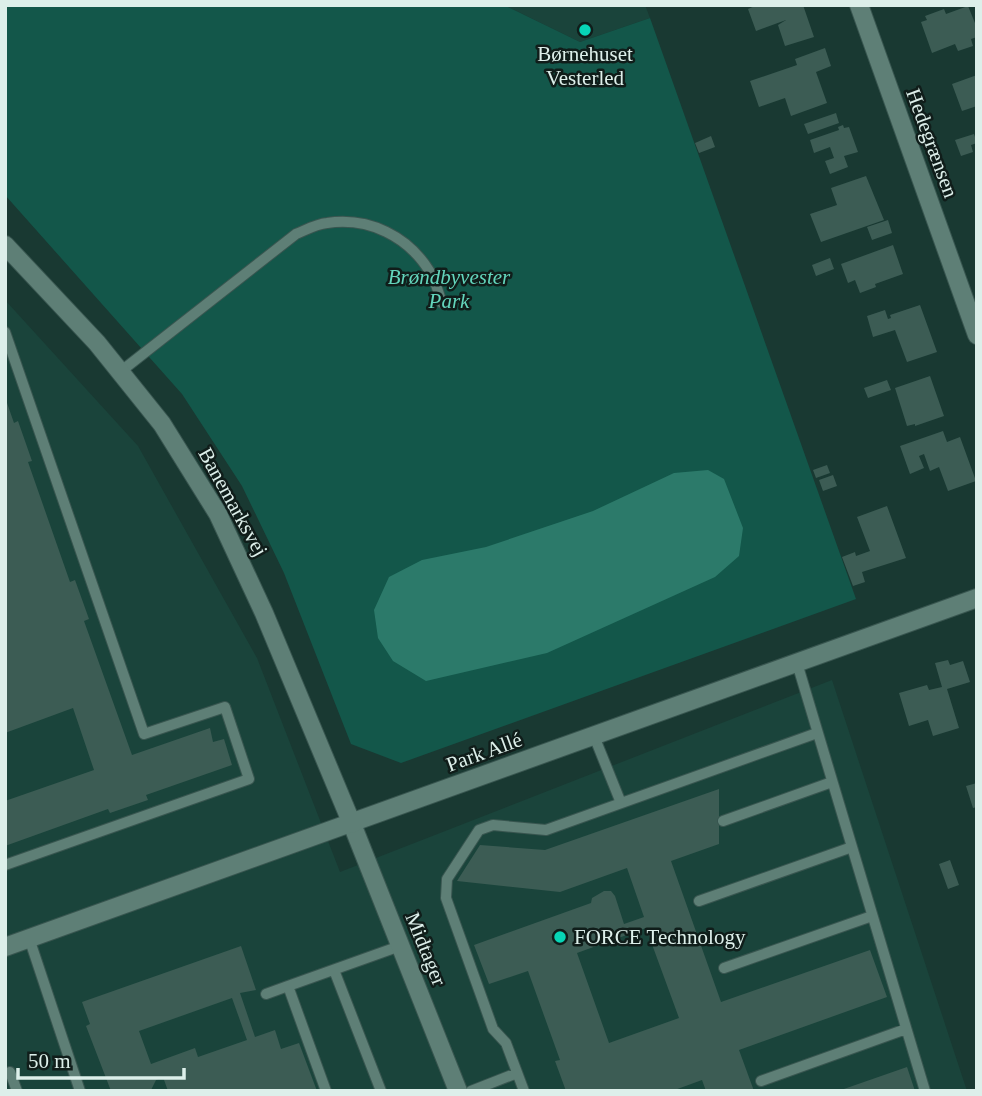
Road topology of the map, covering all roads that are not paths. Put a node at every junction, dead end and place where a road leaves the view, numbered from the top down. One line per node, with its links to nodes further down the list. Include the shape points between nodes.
1 (859, 5): 5 (street, Hedegrænsen)
2 (5, 245): 6 (street, Banemarksvej)
3 (442, 303): 6 (lane, via 432,274 412,249 387,231 357,222 325,223 296,234)
4 (5, 332): 16 (lane, via 144,734 225,707 249,779)
5 (977, 335)
6 (120, 372): 14 (street, Banemarksvej, via 162,424 218,514)
7 (977, 598): 8 (street, Park Allé)
8 (797, 663): 9 (lane); 10 (street, Park Allé)
9 (817, 733): 11 (lane); 12 (lane)
10 (594, 736): 12 (lane); 14 (street, Park Allé)
11 (832, 782): 13 (lane); 15 (lane)
12 (621, 803): 28 (lane, via 545,830 493,825 479,830 447,879 446,898 493,1030 506,1042)
13 (723, 821)
14 (352, 824): 19 (street, Park Allé); 20 (street, Midtager)
15 (852, 847): 17 (lane); 18 (lane)
16 (5, 865)
17 (699, 901)
18 (872, 916): 22 (lane); 26 (lane)
19 (29, 938): 21 (street, Park Allé); 31 (lane)
20 (400, 946): 23 (lane); 34 (street, Midtager)
21 (5, 947)
22 (724, 968)
23 (334, 970): 24 (lane); 33 (lane)
24 (288, 986): 25 (lane); 32 (lane)
25 (266, 994)
26 (906, 1029): 29 (lane); 37 (lane)
27 (10, 1072): 30 (lane)
28 (517, 1073): 35 (lane); 36 (lane)
29 (761, 1081)
30 (17, 1091)
31 (80, 1091)
32 (326, 1091)
33 (381, 1091)
34 (458, 1091)
35 (471, 1091)
36 (524, 1091)
37 (925, 1091)

